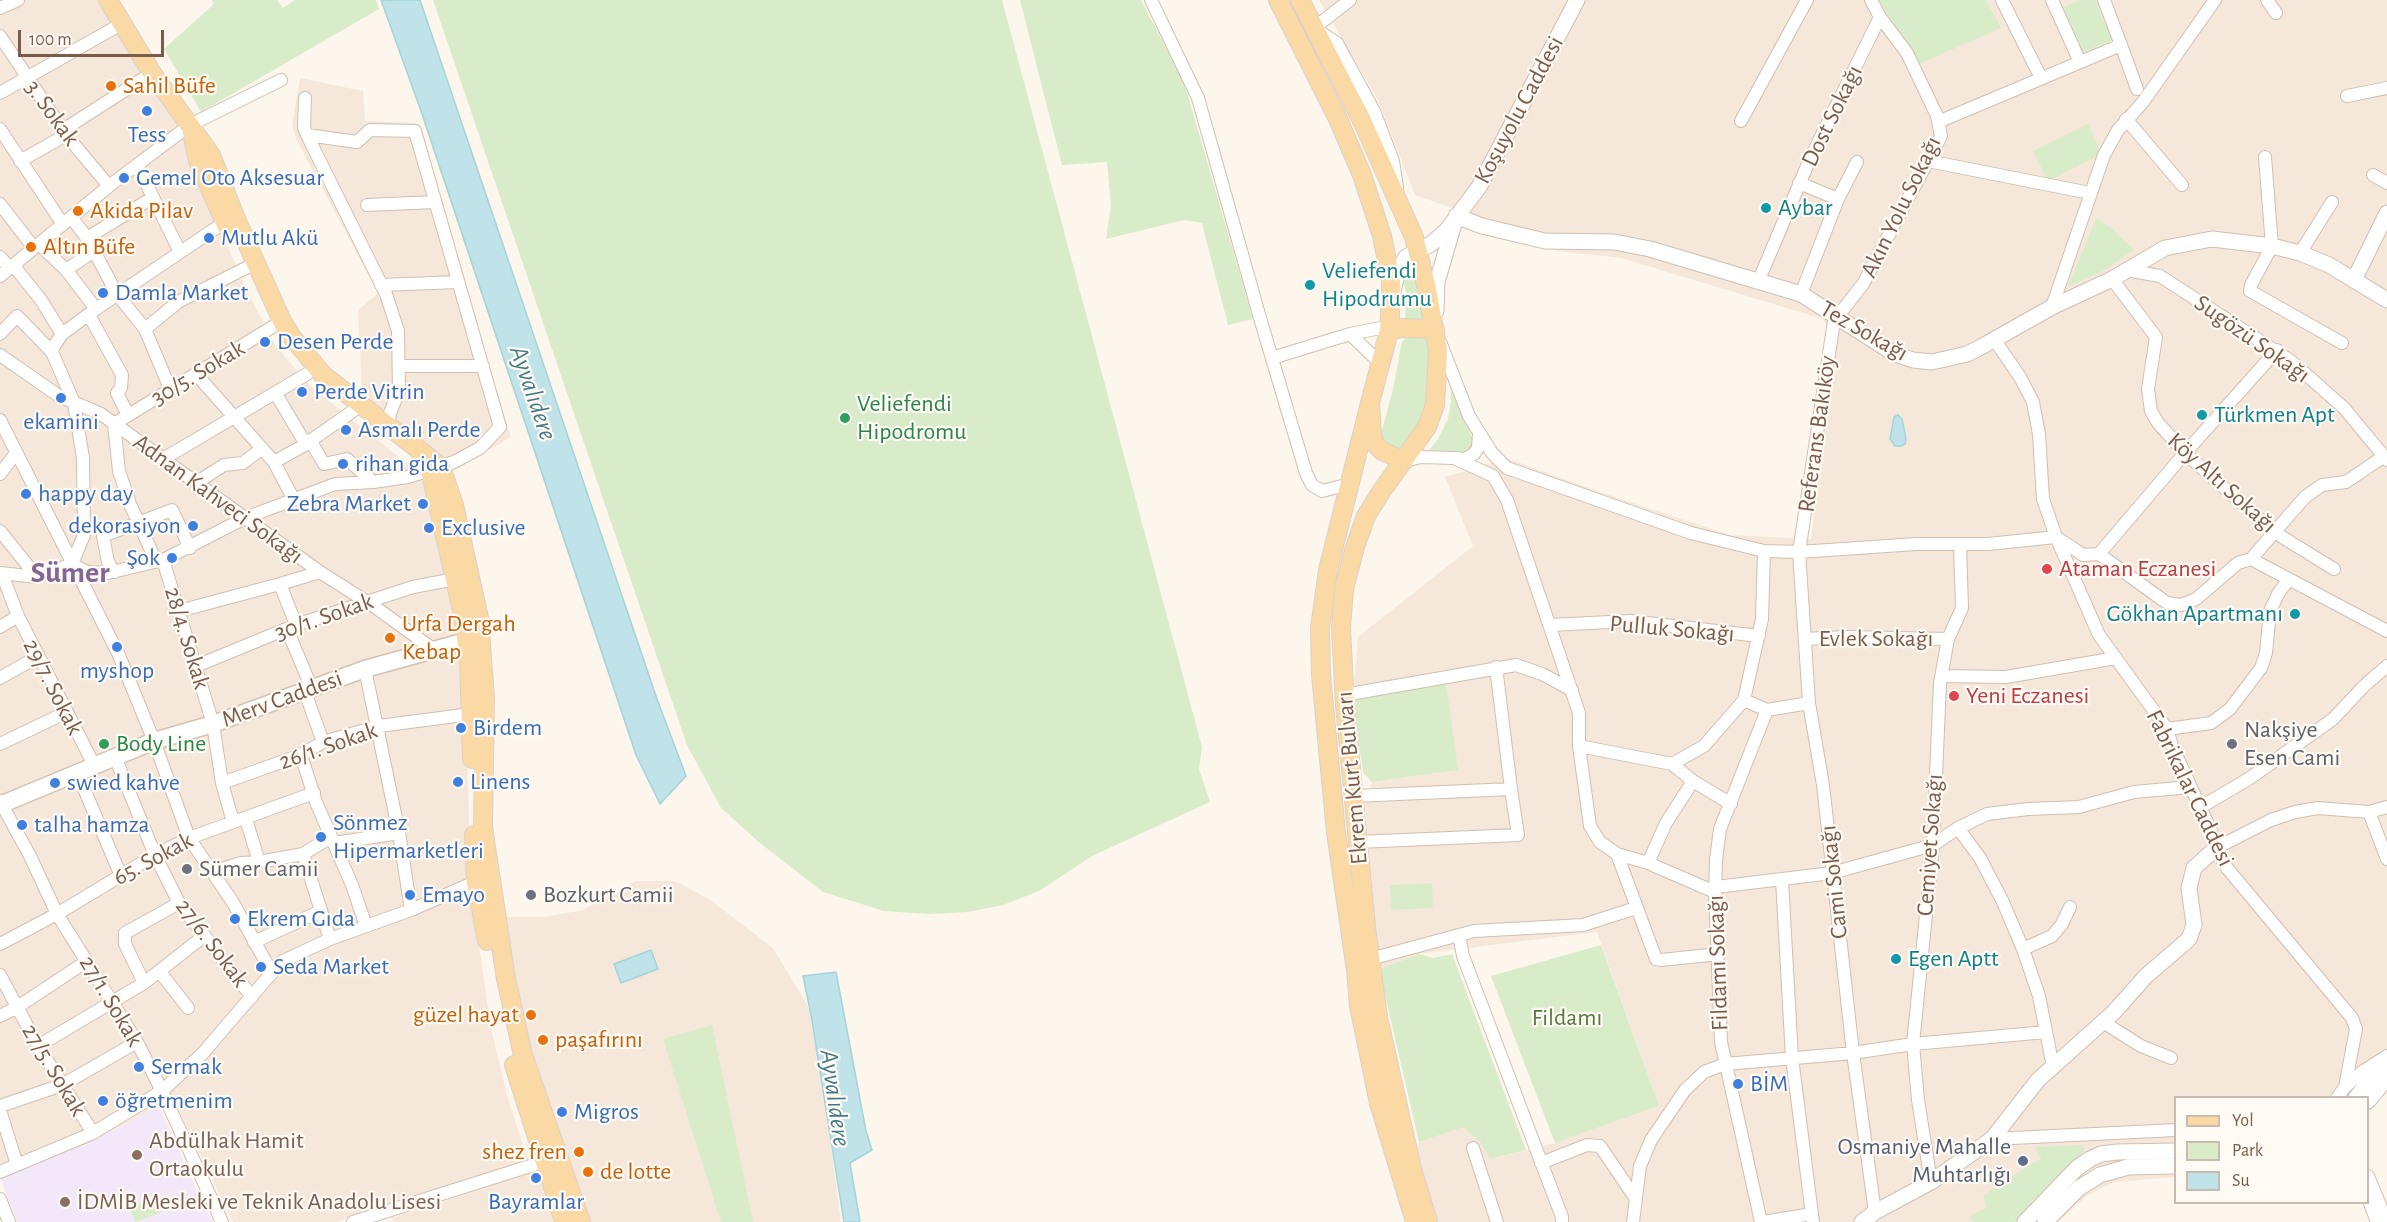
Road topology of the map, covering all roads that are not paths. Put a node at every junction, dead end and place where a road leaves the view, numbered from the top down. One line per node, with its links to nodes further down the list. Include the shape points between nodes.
1 (18, 0): 15 (street)
2 (108, 0): 18 (main road)
3 (1151, 0): 96 (street, via 1194,88)
4 (1278, 0): 79 (main road, Ekrem Kurt Bulvarı, via 1362,175 1382,237)
5 (1300, 0): 19 (main road, Ekrem Kurt Bulvarı)
6 (1350, 0): 19 (street)
7 (1577, 0): 57 (street, Koşuyolu Caddesi, via 1479,187)
8 (1807, 0): 33 (street)
9 (1871, 0): 17 (street, Akın Yolu Sokağı)
10 (2002, 0): 25 (street)
11 (2104, 0): 21 (street)
12 (2215, 0): 32 (street)
13 (2267, 0): 16 (street)
14 (2056, 1): 22 (street)
15 (0, 8)
16 (2276, 13)
17 (1880, 17): 34 (street, Akın Yolu Sokağı, via 1907,53); 45 (street, Dost Sokağı)
18 (123, 23): 23 (main road); 24 (street)
19 (1314, 28): 63 (main road, Ekrem Kurt Bulvarı, via 1363,123)
20 (0, 36): 24 (street, 3. Sokak)
21 (2121, 45): 22 (street); 27 (street)
22 (2080, 62): 25 (street)
23 (152, 73): 35 (main road); 37 (street)
24 (26, 77): 29 (street); 37 (street, 3. Sokak)
25 (2041, 78): 34 (street)
26 (281, 80): 35 (street)
27 (2138, 88)
28 (2387, 88): 30 (street)
29 (0, 93)
30 (2348, 96)
31 (305, 98): 38 (street)
32 (2126, 120): 48 (street); 49 (street, via 2104,154)
33 (1741, 121)
34 (1938, 122): 40 (street, Akın Yolu Sokağı, via 1941,136)
35 (190, 125): 43 (street); 59 (main road, via 198,161); 68 (main road, via 211,155)
36 (0, 129): 41 (street)
37 (65, 132): 41 (street); 47 (street, 3. Sokak)
38 (307, 135): 52 (street, via 357,142 370,129 415,131); 76 (street)
39 (2265, 157): 62 (street)
40 (1928, 160): 49 (street); 83 (street, Akın Yolu Sokağı, via 1863,284)
41 (20, 161): 58 (street)
42 (1857, 162): 51 (street)
43 (137, 165): 47 (street); 50 (street)
44 (2373, 176): 46 (street)
45 (1799, 183): 51 (street); 75 (street, Dost Sokağı)
46 (2387, 183)
47 (109, 186): 58 (street)
48 (2182, 186)
49 (2090, 193): 81 (street)
50 (152, 198): 60 (street); 65 (street)
51 (1838, 199): 78 (street)
52 (435, 202): 55 (street); 74 (street)
53 (2332, 202): 66 (street)
54 (0, 204): 61 (street)
55 (367, 205)
56 (2387, 213): 73 (street)
57 (1456, 216): 63 (street, Koşuyolu Caddesi, via 1446,231); 75 (street, Tez Sokağı, via 1545,241 1614,242 1650,249); 86 (street, via 1437,282)
58 (66, 220): 60 (street); 61 (street)
59 (225, 222): 65 (street); 68 (main road)
60 (87, 238): 64 (street)
61 (37, 246): 69 (street); 70 (street)
62 (2272, 246): 66 (street, Tez Sokağı); 71 (street, Tez Sokağı, via 2212,239 2165,248); 92 (street, via 2250,291)
63 (1418, 249): 79 (street, Koşuyolu Caddesi, via 1406,257 1398,271); 86 (main road, Ekrem Kurt Bulvarı)
64 (94, 251): 70 (street); 77 (street)
65 (180, 252): 77 (street)
66 (2300, 253): 73 (street, Tez Sokağı)
67 (0, 257): 69 (street)
68 (251, 265): 84 (main road); 85 (street, via 178,302)
69 (8, 270): 89 (street, via 41,300)
70 (66, 270): 82 (street)
71 (2126, 270): 72 (street, Tez Sokağı); 93 (street, Sugözü Sokağı, via 2160,276)
72 (2112, 279): 81 (street, Tez Sokağı); 116 (street, Köy Altı Sokağı, via 2156,337 2148,389 2151,411)
73 (2354, 280): 80 (street, Tez Sokağı)
74 (458, 282): 76 (street); 99 (street)
75 (1758, 282): 78 (street, Tez Sokağı)
76 (381, 285): 98 (street, via 398,331)
77 (117, 294): 82 (street); 85 (street)
78 (1801, 294): 83 (street, Tez Sokağı)
79 (1391, 299): 87 (main road, Ekrem Kurt Bulvarı)
80 (2387, 300)
81 (2052, 307): 91 (street, Tez Sokağı)
82 (92, 312): 89 (street); 107 (street, via 122,375 117,393)
83 (1837, 316): 91 (street, Tez Sokağı, via 1896,354 1913,360 1932,362 1967,354); 138 (street, Referans Bakıköy)
84 (278, 325): 100 (street, 30/5. Sokak); 101 (main road, via 280,341); 111 (main road, via 323,375)
85 (144, 329): 102 (street)
86 (1435, 329): 87 (main road); 112 (street); 120 (main road, Ekrem Kurt Bulvarı, via 1435,405 1427,427)
87 (1389, 331): 90 (street, via 1381,328); 97 (main road, Ekrem Kurt Bulvarı)
88 (0, 334): 94 (street, via 17,316)
89 (62, 334): 94 (street)
90 (1350, 334): 96 (street); 97 (street)
91 (1994, 339): 134 (street, Fabrikalar Caddesi, via 2033,402 2043,500)
92 (2342, 344)
93 (2277, 350): 116 (street); 118 (street, Sugözü Sokağı, via 2344,408)
94 (52, 352): 104 (street)
95 (0, 355): 104 (street, Adnan Kahveci Sokağı)
96 (1272, 358): 128 (street, via 1312,485 1322,491)
97 (1380, 363): 105 (main road, Ekrem Kurt Bulvarı)
98 (399, 366): 99 (street); 111 (street, via 399,392)
99 (483, 366): 123 (street, via 500,428 480,448)
100 (196, 374): 102 (street, 30/5. Sokak); 108 (street)
101 (307, 374): 103 (street); 106 (main road)
102 (171, 391): 107 (street, 30/5. Sokak)
103 (276, 394): 108 (street); 113 (street)
104 (74, 403): 110 (street, Adnan Kahveci Sokağı); 142 (street, via 83,458 84,535)
105 (1370, 403): 120 (main road, via 1374,444 1382,452); 128 (main road, Ekrem Kurt Bulvarı)
106 (353, 411): 113 (street); 123 (main road)
107 (128, 415): 110 (street, 30/5. Sokak)
108 (235, 418): 114 (street); 119 (street)
109 (0, 420): 115 (street)
110 (114, 424): 119 (street, Adnan Kahveci Sokağı); 131 (street, 28/4. Sokak, via 119,471)
111 (388, 425): 123 (main road)
112 (1479, 434): 117 (street, via 1474,454 1466,459); 122 (street)
113 (307, 442): 121 (street); 126 (street, via 324,464 347,459)
114 (261, 449): 121 (street); 127 (street, via 243,463 224,465)
115 (16, 453): 124 (street); 142 (street)
116 (2185, 453): 133 (street, Köy Altı Sokağı); 139 (street)
117 (1454, 458): 120 (street); 125 (street)
118 (2385, 458): 133 (street, via 2346,482 2322,485 2305,497)
119 (163, 459): 127 (street, Adnan Kahveci Sokağı)
120 (1404, 461): 173 (main road, Ekrem Kurt Bulvarı, via 1366,516 1344,588)
121 (274, 462): 129 (street)
122 (1507, 468): 125 (street); 137 (street, via 1691,533)
123 (435, 469): 126 (street); 148 (main road); 159 (main road, via 454,505 479,618)
124 (0, 474)
125 (1493, 476): 154 (street, via 1507,500)
126 (372, 482): 129 (street, via 335,484)
127 (196, 483): 130 (street, Adnan Kahveci Sokağı)
128 (1350, 484): 288 (main road, Ekrem Kurt Bulvarı, via 1328,570 1320,628 1321,675 1336,832 1359,1006 1379,1103)
129 (294, 500): 130 (street)
130 (245, 518): 136 (street); 145 (street, Adnan Kahveci Sokağı)
131 (139, 523): 136 (street, via 172,510); 141 (street, 28/4. Sokak); 144 (street, via 103,536)
132 (0, 531): 147 (street)
133 (2274, 532): 140 (street); 143 (street, Köy Altı Sokağı)
134 (2056, 537): 135 (street); 139 (street, via 2083,555); 164 (street, Fabrikalar Caddesi, via 2099,635)
135 (1960, 545): 138 (street, via 1916,543); 161 (street, Cemiyet Sokağı, via 1962,608)
136 (190, 548): 141 (street)
137 (1764, 551): 138 (street); 158 (street)
138 (1799, 552): 160 (street, Cami Sokağı)
139 (2099, 554): 140 (street, via 2167,603 2181,605 2196,599 2238,563)
140 (2251, 559): 149 (street)
141 (159, 560): 144 (street); 152 (street, 28/4. Sokak)
142 (72, 564): 144 (street, via 87,572); 147 (street); 182 (street, via 118,653)
143 (2334, 569)
144 (114, 572)
145 (320, 572): 150 (street); 151 (street, Adnan Kahveci Sokağı)
146 (1, 573): 147 (street); 153 (street, 29/7. Sokak)
147 (37, 577)
148 (455, 579): 151 (street, 30/1. Sokak); 159 (main road)
149 (2288, 580): 157 (street); 181 (street, via 2270,611 2261,668 2230,709 2211,723)
150 (280, 584): 152 (street); 156 (street)
151 (367, 602): 156 (street, 30/1. Sokak); 162 (street, Adnan Kahveci Sokağı)
152 (178, 610): 165 (street, 28/4. Sokak)
153 (18, 616): 155 (street); 163 (street, 29/7. Sokak)
154 (1550, 625): 158 (street, Pulluk Sokağı, via 1630,621); 171 (street)
155 (0, 627)
156 (291, 627): 165 (street, 30/1. Sokak); 172 (street)
157 (2387, 631)
158 (1759, 636): 174 (street)
159 (473, 638): 162 (main road, Merv Caddesi); 178 (main road, via 469,659); 220 (main road, via 485,698)
160 (1805, 639): 161 (street, Evlek Sokağı); 175 (street, Cami Sokağı)
161 (1948, 639): 169 (street, Cemiyet Sokağı)
162 (433, 650): 168 (main road, Merv Caddesi)
163 (37, 657): 170 (street); 177 (street, 29/7. Sokak)
164 (2116, 658): 169 (street, via 2006,677); 181 (street, Fabrikalar Caddesi)
165 (196, 666): 179 (street, 28/4. Sokak)
166 (2387, 666): 199 (street, via 2332,719 2250,778)
167 (1496, 667): 171 (street, via 1516,665); 173 (street); 194 (street)
168 (365, 669): 172 (main road, Merv Caddesi); 180 (street)
169 (1942, 676): 209 (street, Cemiyet Sokağı)
170 (0, 678)
171 (1572, 690): 185 (street, via 1579,713)
172 (309, 691): 179 (main road, Merv Caddesi); 183 (street)
173 (1344, 695): 196 (main road, Ekrem Kurt Bulvarı)
174 (1744, 700): 176 (street); 188 (street, via 1704,746)
175 (1809, 703): 176 (street); 218 (street, Cami Sokağı)
176 (1767, 710): 198 (street, Fildamı Sokağı)
177 (67, 712): 184 (street); 189 (street, 29/7. Sokak)
178 (471, 714): 180 (street, 26/1. Sokak); 220 (main road)
179 (213, 724): 182 (main road, Merv Caddesi); 192 (street, 28/4. Sokak)
180 (379, 726): 183 (street, 26/1. Sokak); 205 (street)
181 (2167, 729): 193 (street, Fabrikalar Caddesi)
182 (154, 741): 187 (main road, Merv Caddesi); 206 (street)
183 (323, 742): 186 (street, 26/1. Sokak)
184 (0, 744)
185 (1579, 746): 188 (street); 212 (street, via 1590,826 1600,842)
186 (301, 755): 192 (street, 26/1. Sokak); 195 (street)
187 (115, 757): 189 (main road, Merv Caddesi); 213 (street, 27/6. Sokak)
188 (1672, 764): 191 (street)
189 (94, 765): 190 (main road, Merv Caddesi)
190 (77, 772): 197 (main road, Merv Caddesi); 219 (street)
191 (1693, 781): 198 (street); 216 (street, via 1666,823)
192 (222, 783): 203 (street, 28/4. Sokak)
193 (2190, 786): 199 (street, Fabrikalar Caddesi); 204 (street, via 2134,792 2079,807 1987,814)
194 (1511, 789): 196 (street); 208 (street, via 1518,835)
195 (314, 793): 202 (street, 65. Sokak); 207 (street)
196 (1354, 796): 208 (main road, Ekrem Kurt Bulvarı)
197 (1, 804): 228 (street, 27/1. Sokak)
198 (1731, 804): 222 (street, Fildamı Sokağı, via 1720,829)
199 (2201, 807): 210 (street, Fabrikalar Caddesi)
200 (2387, 807): 201 (street)
201 (2369, 812): 210 (street, via 2318,808 2295,812); 214 (street)
202 (246, 819): 203 (street, 65. Sokak); 215 (street)
203 (233, 822): 206 (street, 65. Sokak)
204 (1958, 828): 209 (street); 235 (street, via 1980,858)
205 (399, 833): 207 (street); 226 (street)
206 (189, 838): 213 (street, 65. Sokak); 217 (street)
207 (332, 840): 211 (street); 229 (street)
208 (1358, 842): 237 (main road, Ekrem Kurt Bulvarı)
209 (1933, 845): 218 (street); 251 (street, Cemiyet Sokağı)
210 (2216, 848): 248 (street, via 2194,868 2188,888 2193,925 2189,939 2146,976); 262 (street, Fabrikalar Caddesi, via 2227,868 2352,1018 2356,1029)
211 (303, 854): 215 (street); 227 (street)
212 (1617, 854): 216 (street); 225 (street)
213 (155, 855): 219 (street, 65. Sokak); 223 (street, 27/6. Sokak)
214 (2387, 859)
215 (259, 862): 217 (street)
216 (1648, 863): 222 (street)
217 (212, 872): 233 (street)
218 (1832, 873): 221 (street); 253 (street, Cami Sokağı)
219 (121, 876): 228 (street, 65. Sokak)
220 (484, 879): 226 (street); 270 (main road, via 507,1040); 287 (main road, via 523,1055)
221 (1782, 880): 222 (street); 255 (street)
222 (1715, 889): 236 (street, Fildamı Sokağı)
223 (179, 903): 231 (street, 27/6. Sokak); 242 (street, via 125,933 125,944)
224 (2070, 907): 235 (street, via 2052,936)
225 (1636, 908): 230 (street, via 1583,925); 236 (street, via 1656,959)
226 (411, 910): 229 (street)
227 (321, 911): 232 (street); 233 (street)
228 (57, 914): 234 (street, 65. Sokak); 238 (street, 27/1. Sokak)
229 (366, 926): 232 (street)
230 (1459, 935): 237 (street); 271 (street, via 1462,956)
231 (204, 936): 239 (street); 243 (street, 27/6. Sokak)
232 (330, 939): 240 (street, via 281,962)
233 (254, 942): 240 (street)
234 (0, 944)
235 (2023, 949): 249 (street)
236 (1719, 954): 257 (street, Fildamı Sokağı, via 1719,1017)
237 (1370, 959): 289 (main road, Ekrem Kurt Bulvarı, via 1393,1088)
238 (87, 961): 244 (street, 27/1. Sokak); 245 (street)
239 (160, 972): 242 (street); 246 (street)
240 (272, 973): 243 (street)
241 (0, 975): 245 (street, 27/5. Sokak)
242 (144, 983): 244 (street)
243 (252, 997): 261 (street, via 203,1053)
244 (113, 1002): 250 (street, 27/1. Sokak); 252 (street)
245 (16, 1008): 247 (street); 252 (street, 27/5. Sokak)
246 (188, 1008)
247 (0, 1016)
248 (2103, 1022): 256 (street, via 2141,1046); 258 (street)
249 (2046, 1032): 251 (street); 258 (street)
250 (137, 1042): 260 (street); 261 (street, 27/1. Sokak)
251 (1913, 1044): 253 (street); 276 (street, Cemiyet Sokağı)
252 (38, 1046): 260 (street, 27/5. Sokak)
253 (1854, 1053): 255 (street); 280 (street, Cami Sokağı)
254 (2387, 1057): 262 (street)
255 (1792, 1058): 257 (street); 282 (street)
256 (2171, 1058)
257 (1725, 1064): 278 (street, via 1704,1072 1685,1090 1651,1140 1640,1166); 293 (street, Fildamı Sokağı)
258 (2053, 1067): 267 (street, via 2038,1080)
259 (2387, 1078): 263 (street)
260 (62, 1085): 264 (street); 266 (street, 27/5. Sokak)
261 (162, 1091): 266 (street); 284 (street, 27/1. Sokak)
262 (2351, 1092)
263 (2369, 1099)
264 (0, 1108): 272 (street)
265 (2174, 1130): 267 (street)
266 (93, 1133): 272 (street)
267 (1992, 1139): 276 (street)
268 (1473, 1148): 290 (street)
269 (2174, 1151): 295 (street, via 2101,1154 2077,1168)
270 (546, 1161): 281 (street); 286 (main road)
271 (1541, 1163): 278 (street, via 1587,1145 1600,1146); 291 (street)
272 (17, 1166): 274 (street)
273 (2174, 1166): 296 (street, via 2128,1167 2100,1175 2079,1188)
274 (0, 1172)
275 (2369, 1181): 298 (street)
276 (1931, 1182): 280 (street)
277 (0, 1198): 283 (street)
278 (1636, 1199): 292 (street)
279 (2369, 1203): 297 (street)
280 (1875, 1212): 294 (street)
281 (386, 1217): 285 (street)
282 (1813, 1218): 293 (street)
283 (9, 1222)
284 (222, 1222)
285 (353, 1222)
286 (564, 1222)
287 (581, 1222)
288 (1414, 1222)
289 (1428, 1222)
290 (1497, 1222)
291 (1562, 1222)
292 (1633, 1222)
293 (1762, 1222)
294 (1862, 1222)
295 (2025, 1222)
296 (2045, 1222)
297 (2377, 1222)
298 (2387, 1222)

